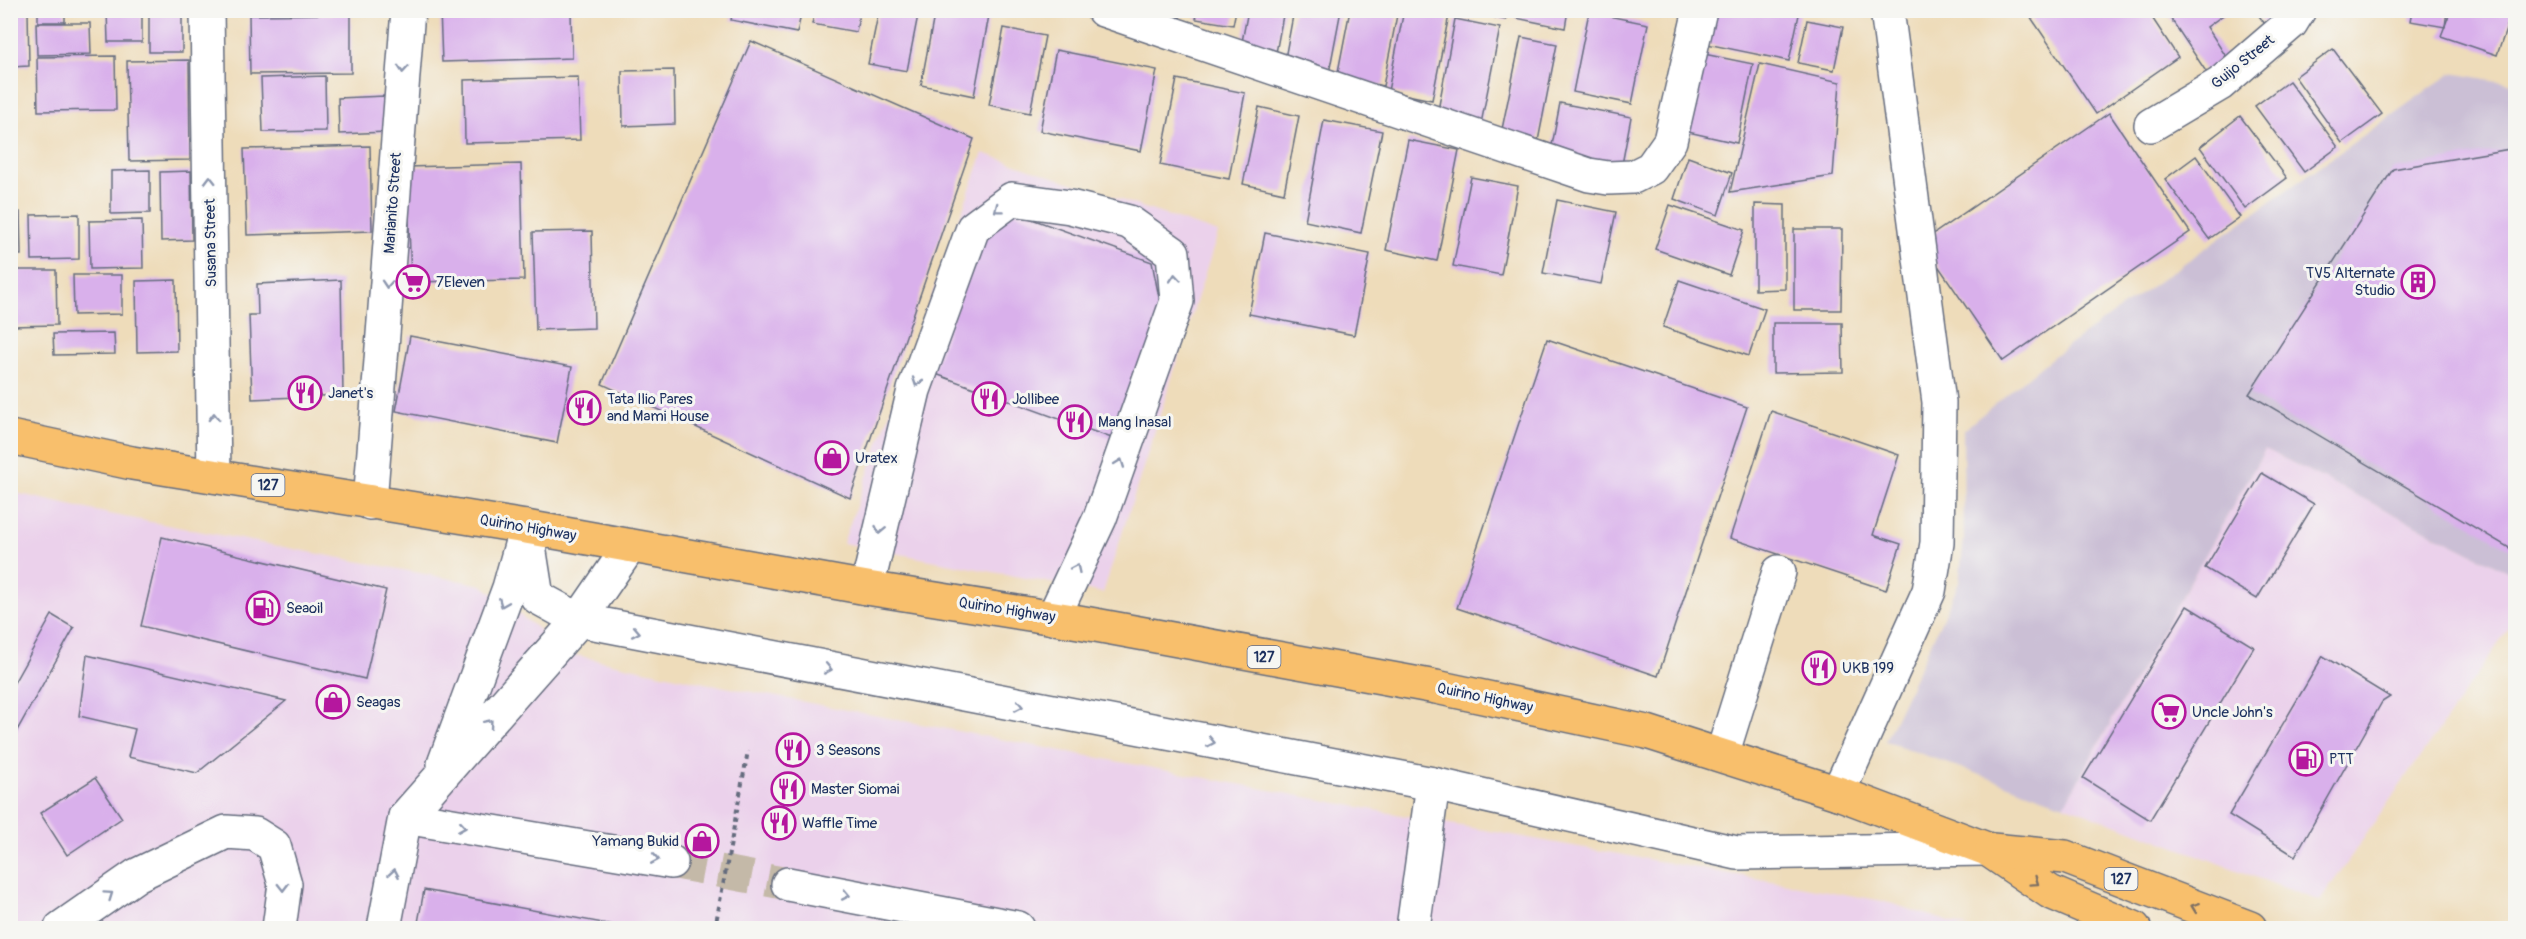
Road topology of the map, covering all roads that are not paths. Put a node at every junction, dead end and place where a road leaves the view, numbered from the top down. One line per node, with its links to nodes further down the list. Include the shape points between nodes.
1 (207, 10): 9 (street, Susana Street, one-way to 1)
2 (408, 10): 10 (street, Marianito Street, one-way to 10)
3 (1103, 10): 4 (street, via 1589,175 1608,178 1633,177 1651,168 1670,141)
4 (1700, 10)
5 (1887, 10): 20 (street, via 1939,402 1937,543 1929,591)
6 (2299, 10): 7 (street, Guijo Street, via 2291,23 2220,84)
7 (2151, 125)
8 (10, 437): 9 (main road, Quirino Highway / 127)
9 (214, 476): 10 (main road, Quirino Highway / 127)
10 (370, 503): 11 (main road, Quirino Highway / 127)
11 (526, 527): 12 (main road, Quirino Highway / 127); 16 (street, via 537,597); 18 (street, one-way to 18, via 509,588)
12 (630, 546): 14 (main road, Quirino Highway / 127); 16 (street)
13 (1779, 572): 17 (street)
14 (867, 588): 15 (main road, Quirino Highway / 127); 15 (street, one-way to 14, via 1100,518 1177,301 1173,253 1129,222 1070,207 1012,199 974,228 914,390)
15 (1053, 618): 17 (main road, Quirino Highway / 127, via 1436,687 1647,732)
16 (579, 620): 18 (street, one-way to 16); 19 (street, one-way to 19)
17 (1722, 755): 20 (main road, Quirino Highway / 127)
18 (437, 783): 21 (street)
19 (1433, 784): 22 (street, via 1737,853); 30 (street)
20 (1838, 793): 22 (main road, Quirino Highway / 127)
21 (405, 817): 23 (street, one-way to 23); 28 (street, one-way to 21)
22 (1987, 849): 25 (main road, Quirino Highway / 127, one-way to 22, via 2065,857); 31 (main road, Quirino Highway / 127, one-way to 31, via 2050,892)
23 (671, 862)
24 (788, 884): 29 (street, one-way to 29)
25 (2241, 927)
26 (61, 928): 27 (street, one-way to 27, via 137,875 226,832 255,834 274,846 285,884)
27 (279, 928)
28 (384, 928)
29 (1018, 928)
30 (1413, 928)
31 (2134, 928)

